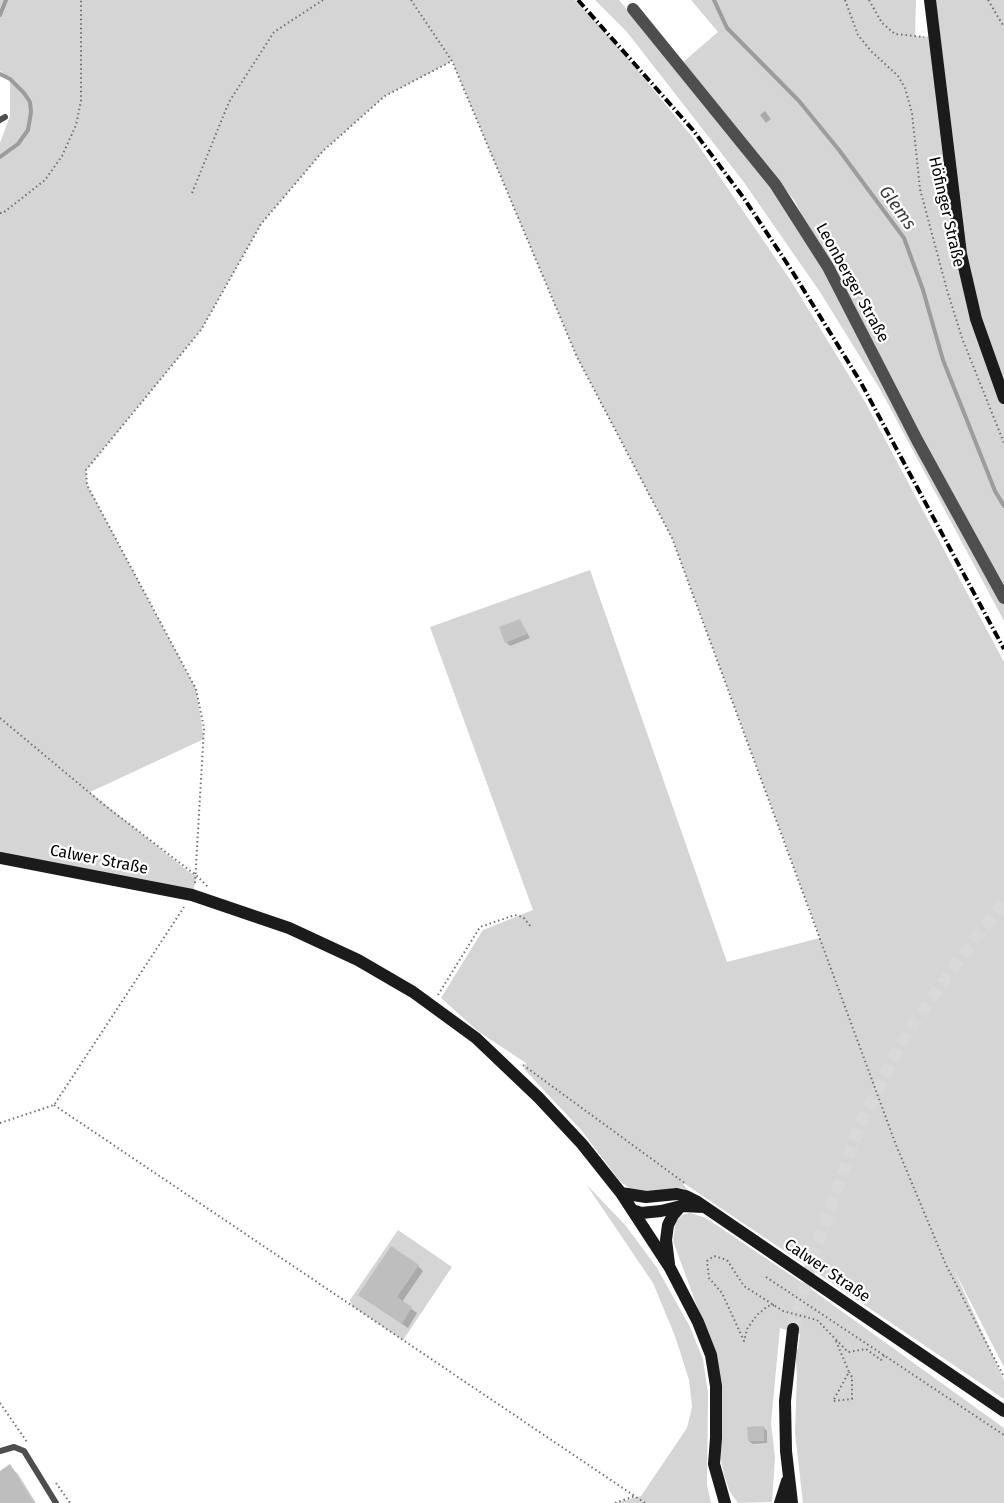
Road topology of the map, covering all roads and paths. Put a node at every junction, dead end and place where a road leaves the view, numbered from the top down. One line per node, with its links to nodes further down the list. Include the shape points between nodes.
1 (81, 0): 13 (path, via 81,100 76,125 62,156 45,180)
2 (323, 0): 12 (path, via 274,32 229,102)
3 (411, 0): 11 (path)
4 (845, 0): 15 (path, Höfinger Straße, via 858,35 905,88 912,113 920,189 947,290)
5 (869, 0): 10 (path, via 882,22 895,34)
6 (930, 0): 10 (main road, Höfinger Straße)
7 (988, 0): 9 (path)
8 (633, 9): 16 (street, Leonberger Straße, via 775,184 828,267)
9 (1004, 27)
10 (933, 37): 14 (main road, Höfinger Straße, via 961,254 976,319)
11 (452, 61): 17 (path, via 384,96 324,151 261,224 201,330 86,470 87,484 196,688 204,728 197,876); 37 (path, via 577,357 672,538 896,1145 946,1265)
12 (192, 193)
13 (0, 213)
14 (1004, 398)
15 (1004, 443)
16 (1004, 598)
17 (0, 718)
18 (0, 858): 19 (main road, Calwer Straße)
19 (192, 895): 21 (main road, Calwer Straße, via 289,927 358,960); 23 (path)
20 (532, 928): 21 (path, via 523,917 515,915 480,927)
21 (432, 1005): 26 (main road, Calwer Straße, via 476,1038 539,1098)
22 (516, 1060): 25 (path)
23 (54, 1105): 24 (path); 42 (path)
24 (0, 1123)
25 (689, 1187)
26 (621, 1193): 28 (main road, Calwer Straße, via 646,1197 677,1194); 29 (main road, Calwer Straße)
27 (681, 1206): 28 (main road); 29 (main road, via 641,1213); 30 (main road, via 668,1225)
28 (705, 1207): 38 (main road, Calwer Straße)
29 (632, 1210): 30 (main road, Calwer Straße)
30 (670, 1268): 46 (main road, via 698,1322 713,1363 717,1408 714,1464)
31 (766, 1277): 35 (path)
32 (774, 1305): 32 (path, via 744,1286 727,1260 714,1256 707,1261 708,1278 722,1293 744,1341 757,1314); 34 (path, via 817,1320)
33 (793, 1329): 41 (main road, via 785,1401)
34 (835, 1338): 35 (path, via 848,1352 866,1349 881,1360); 36 (path)
35 (884, 1355): 39 (path)
36 (849, 1372): 36 (path, via 841,1387 833,1401 852,1399)
37 (1004, 1377)
38 (1004, 1411)
39 (1004, 1435)
40 (0, 1451): 43 (lane, via 14,1447 24,1451)
41 (788, 1477): 47 (main road); 48 (main road)
42 (635, 1496): 44 (path); 45 (path)
43 (56, 1503)
44 (615, 1503)
45 (645, 1503)
46 (725, 1503)
47 (780, 1503)
48 (792, 1503)

